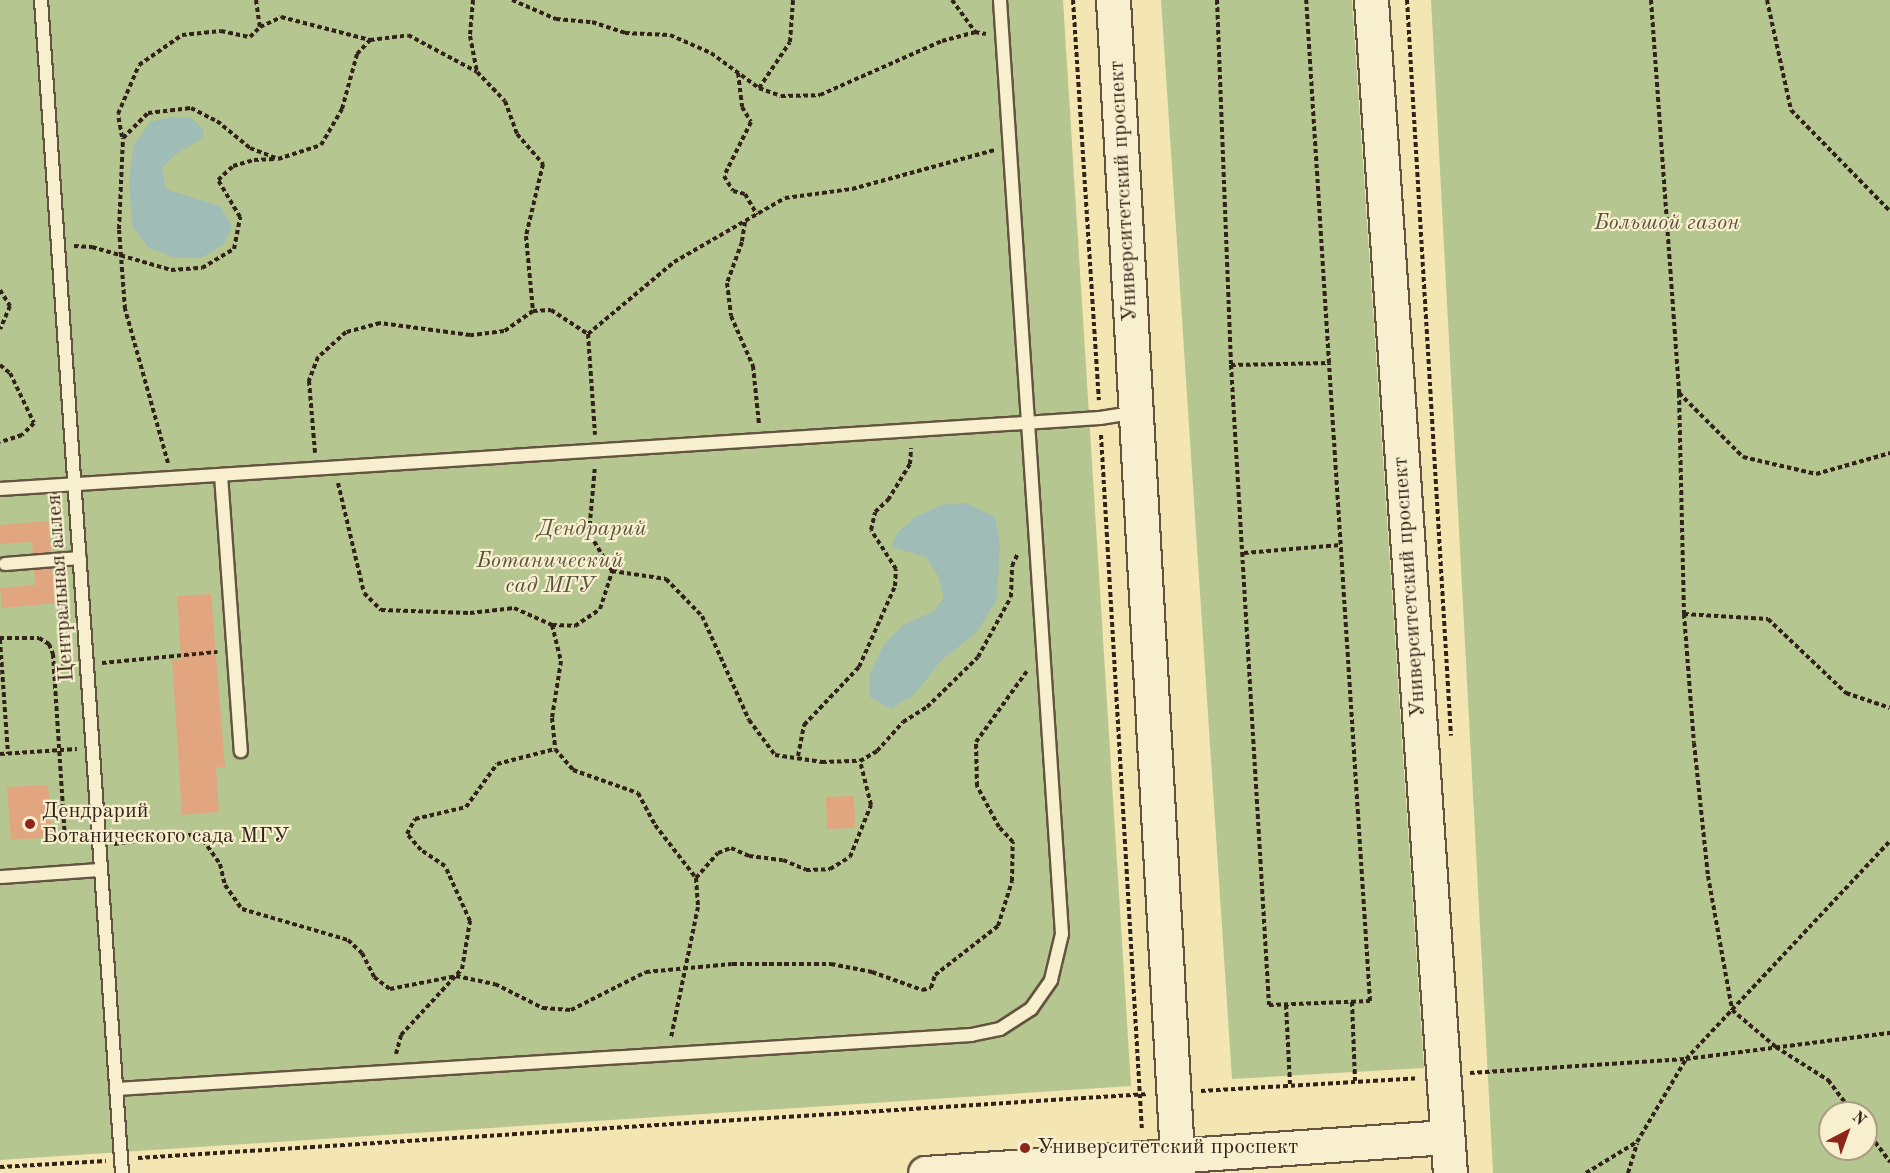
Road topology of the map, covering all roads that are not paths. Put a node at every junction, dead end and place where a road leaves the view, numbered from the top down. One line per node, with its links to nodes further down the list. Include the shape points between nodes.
1 (41, 0): 8 (lane, Центральная аллея)
2 (1000, 0): 6 (lane)
3 (1113, 0): 5 (main road, Университетский проспект)
4 (1371, 0): 16 (main road, Университетский проспект, via 1464,1074)
5 (1138, 412): 6 (lane); 17 (main road, Университетский проспект, via 1157,1093)
6 (1028, 423): 7 (lane); 15 (lane, via 1062,934 1051,980 1031,1009 1000,1029 971,1035)
7 (221, 475): 8 (lane); 12 (lane)
8 (75, 484): 9 (lane); 10 (lane, Центральная аллея)
9 (0, 489)
10 (80, 558): 11 (lane); 13 (lane, Центральная аллея)
11 (4, 564)
12 (240, 751)
13 (100, 870): 14 (lane); 15 (lane, Центральная аллея)
14 (0, 877)
15 (117, 1089): 18 (lane, Центральная аллея)
16 (1447, 1137): 17 (main road); 20 (main road, Университетский проспект)
17 (1177, 1165): 19 (main road, via 1143,1159)
18 (122, 1173)
19 (925, 1173)
20 (1450, 1173)

